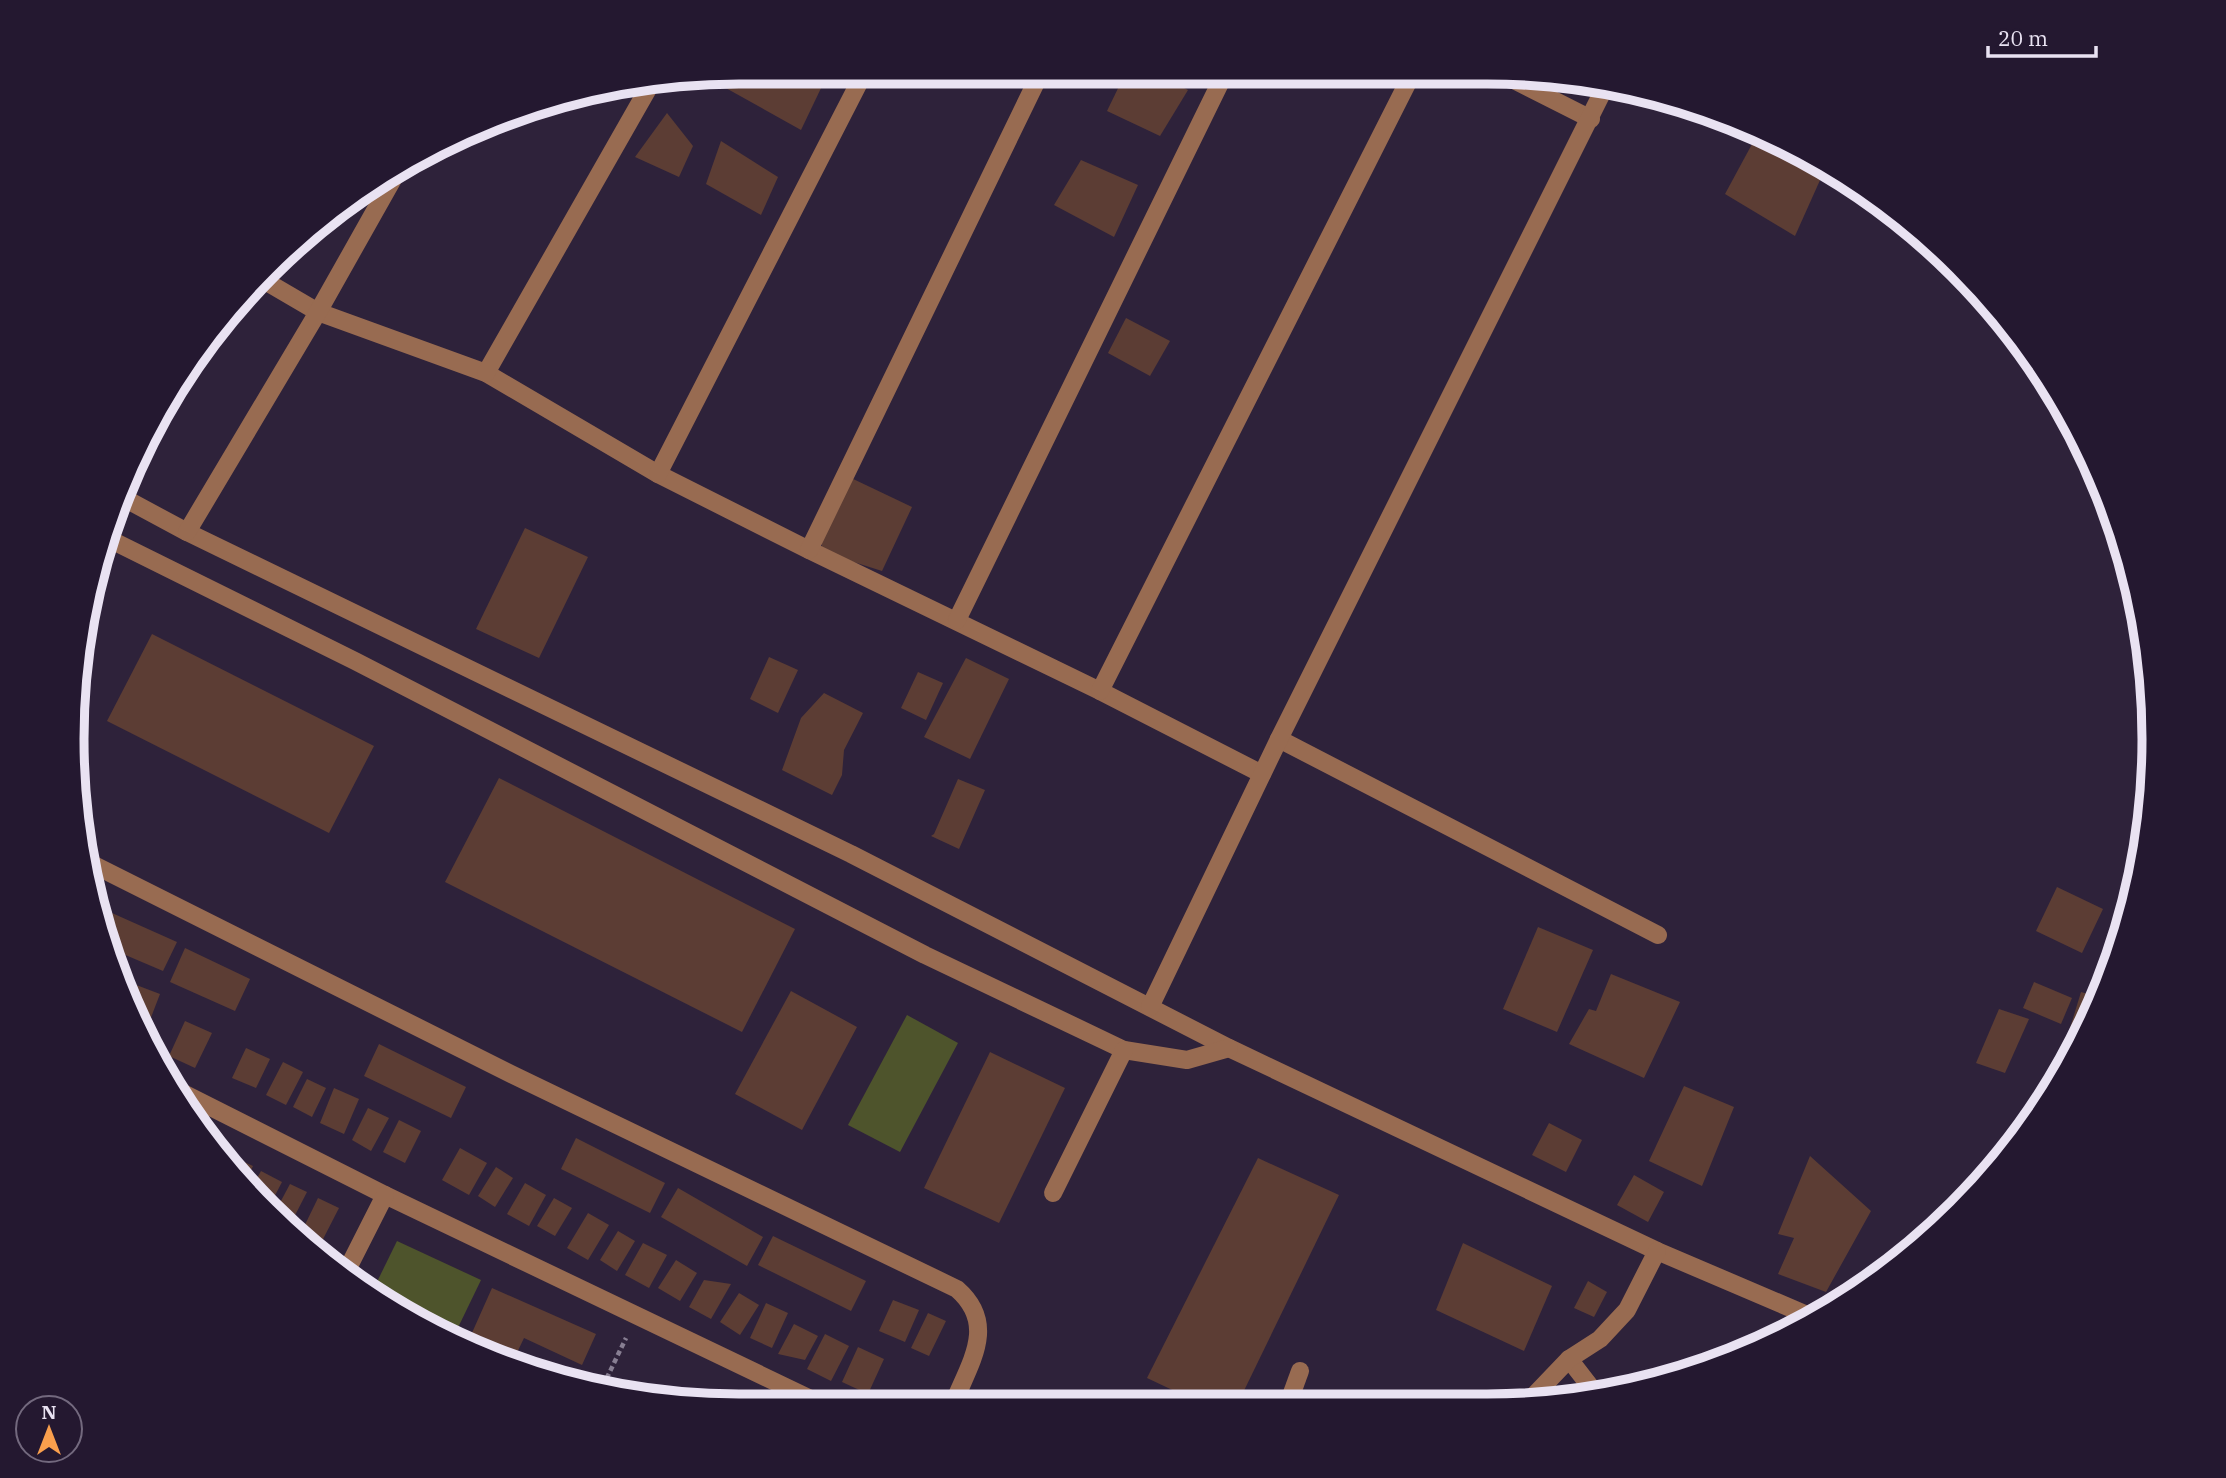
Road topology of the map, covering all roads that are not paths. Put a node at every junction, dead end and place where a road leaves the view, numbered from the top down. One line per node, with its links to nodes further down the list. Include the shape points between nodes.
1 (858, 84): 13 (street)
2 (1035, 84): 17 (street)
3 (1220, 84): 18 (street)
4 (1407, 84): 19 (street)
5 (1524, 85): 8 (street)
6 (647, 91): 12 (street)
7 (1602, 95): 8 (street)
8 (1591, 119): 20 (street)
9 (389, 185): 11 (street)
10 (269, 283): 11 (street)
11 (318, 312): 12 (street); 15 (street)
12 (486, 373): 13 (street)
13 (658, 474): 17 (street)
14 (129, 501): 15 (street)
15 (187, 532): 24 (street, via 851,854)
16 (115, 541): 26 (street, via 925,954)
17 (808, 550): 18 (street)
18 (957, 620): 19 (street)
19 (1100, 691): 21 (street)
20 (1279, 739): 21 (street); 23 (street)
21 (1262, 774): 24 (street)
22 (97, 866): 38 (street, via 511,1074 957,1289 972,1302 979,1321 978,1342)
23 (1658, 935)
24 (1150, 1007): 25 (street)
25 (1229, 1048): 26 (street, via 1187,1060); 30 (street)
26 (1124, 1050): 28 (street)
27 (190, 1097): 29 (street)
28 (1053, 1193)
29 (385, 1195): 31 (street); 37 (street)
30 (1657, 1251): 32 (street); 33 (street, via 1627,1310 1600,1339)
31 (349, 1266)
32 (1802, 1313)
33 (1569, 1359): 35 (street); 36 (street)
34 (1300, 1371): 39 (street)
35 (1589, 1385)
36 (1537, 1392)
37 (800, 1394)
38 (957, 1394)
39 (1292, 1394)

